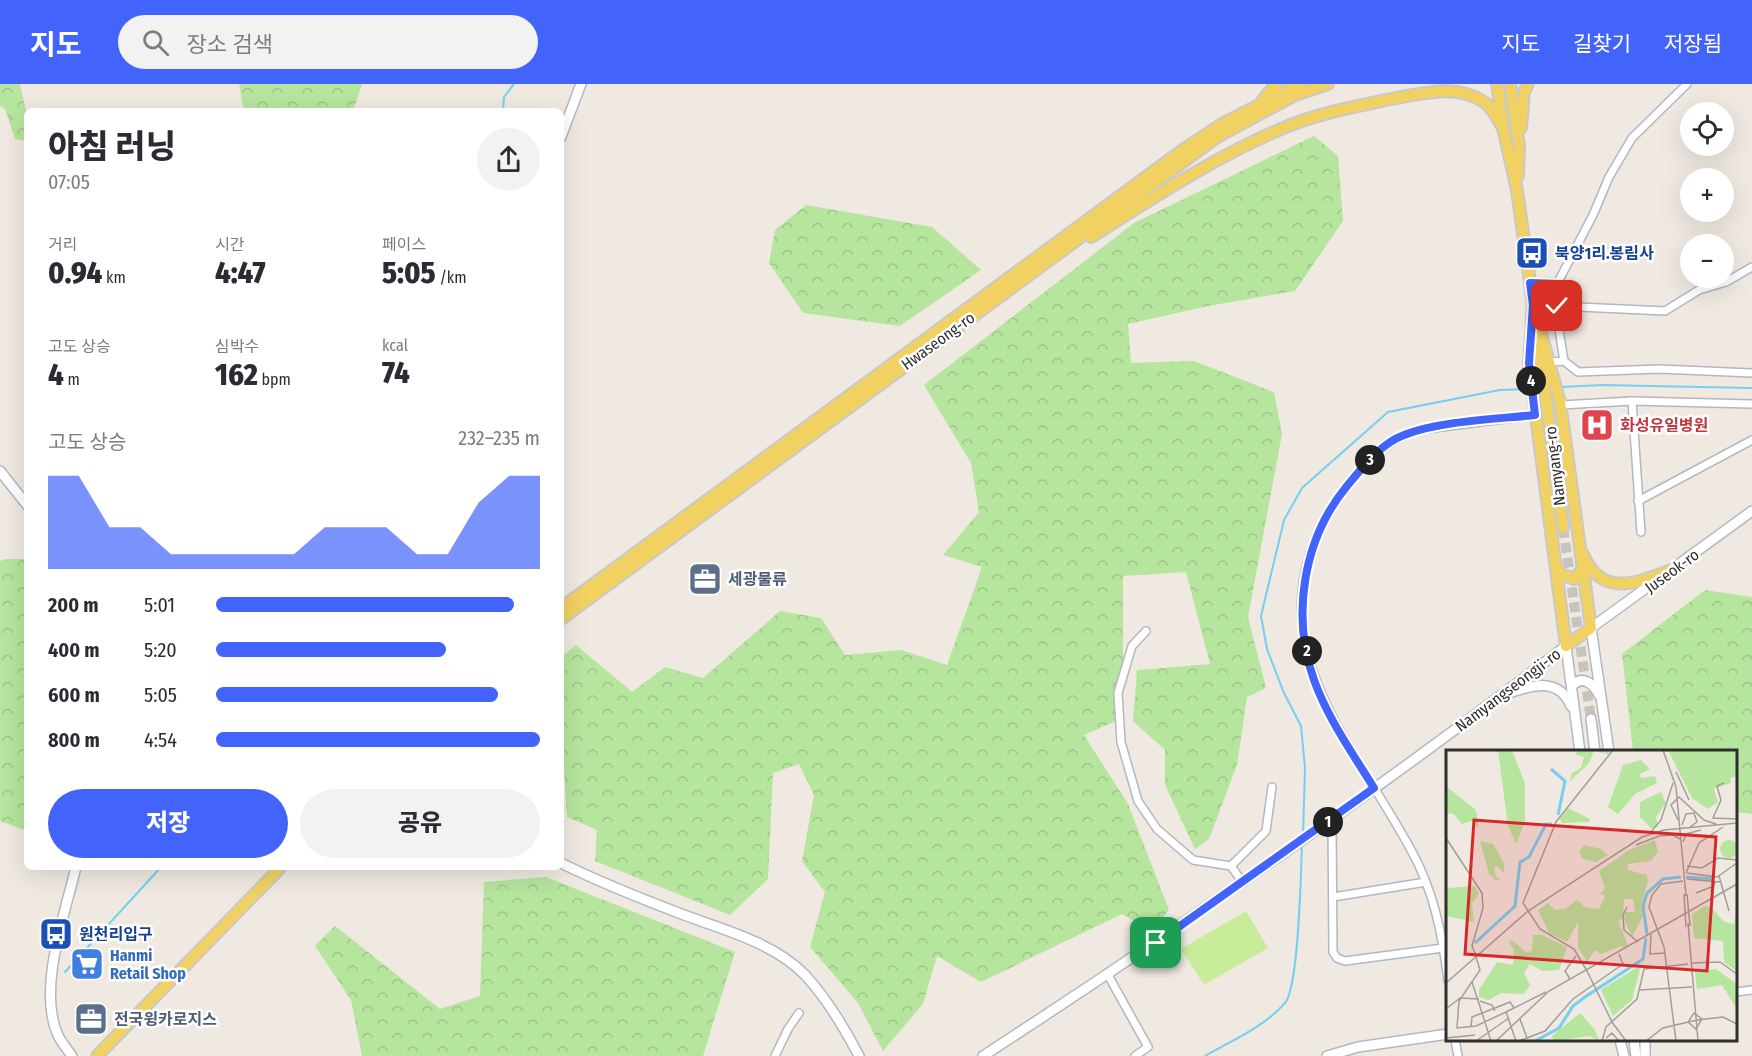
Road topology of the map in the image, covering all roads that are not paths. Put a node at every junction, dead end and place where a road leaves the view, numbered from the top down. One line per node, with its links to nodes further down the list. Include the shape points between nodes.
1 (581, 84): 11 (main road)
2 (1276, 84): 9 (main road)
3 (1300, 84): 9 (main road, Hwaseong-ro)
4 (1328, 84): 17 (main road, Hwaseong-ro, via 1295,95 1217,137)
5 (1497, 84): 10 (main road, Namyang-ro)
6 (1510, 84): 12 (main road, Namyang-ro)
7 (1528, 84): 12 (main road)
8 (1687, 84): 16 (street, via 1632,138)
9 (1258, 105): 38 (main road, Hwaseong-ro, via 1184,149)
10 (1503, 128): 13 (main road, Namyang-ro); 17 (main road, via 1486,103 1466,93 1444,89 1341,109 1283,128 1197,170 1080,244 1036,278)
11 (564, 129)
12 (1519, 146): 13 (main road, Namyang-ro)
13 (1517, 190): 15 (main road, Namyang-ro)
14 (1752, 267): 19 (street, via 1726,282 1699,290 1665,311)
15 (1530, 283): 16 (street); 18 (main road, Namyang-ro)
16 (1557, 284): 19 (street)
17 (987, 304): 39 (main road, Hwaseong-ro)
18 (1533, 305): 21 (main road, Namyang-ro); 26 (main road, via 1529,363)
19 (1557, 306): 20 (street)
20 (1564, 361): 21 (street); 22 (street, via 1578,372 1659,369)
21 (1549, 368): 24 (main road); 32 (main road, Namyang-ro, via 1548,406)
22 (1752, 373)
23 (1632, 401): 24 (street); 25 (street); 30 (street)
24 (1561, 403): 35 (main road)
25 (1752, 404)
26 (1535, 411): 34 (main road); 52 (street, via 1429,428 1394,440 1345,489 1317,536 1303,597 1308,656 1323,700)
27 (1752, 440): 30 (street)
28 (0, 471): 29 (main road)
29 (24, 501)
30 (1638, 501): 33 (street)
31 (1752, 511): 36 (main road, Juseok-ro)
32 (1563, 528)
33 (1641, 532)
34 (1550, 538): 37 (main road, via 1561,574 1574,579); 42 (main road)
35 (1578, 542): 36 (main road, via 1588,566 1607,581 1630,585); 37 (main road)
36 (1677, 568): 40 (main road, Juseok-ro)
37 (1582, 570): 40 (main road)
38 (564, 606)
39 (564, 617)
40 (1591, 628): 42 (main road, Namyangseongji-ro); 45 (main road)
41 (1146, 631): 55 (street, via 1132,646 1118,693 1121,742 1138,801 1157,829 1193,860)
42 (1566, 646): 43 (main road); 44 (main road, Namyangseongji-ro)
43 (1572, 686): 45 (main road, via 1579,680 1590,683); 46 (main road)
44 (1501, 696): 46 (main road, via 1548,685 1566,696); 52 (main road, Namyangseongji-ro)
45 (1603, 703): 50 (main road)
46 (1575, 716): 48 (main road)
47 (1591, 719): 49 (main road)
48 (1580, 750)
49 (1595, 750)
50 (1609, 750)
51 (1272, 787): 55 (street, via 1266,831)
52 (1374, 788): 53 (main road, Namyangseongji-ro); 58 (street)
53 (1332, 820): 59 (main road, Namyangseongji-ro); 60 (street)
54 (564, 864): 76 (main road, via 626,893 750,940 787,960 806,975)
55 (1231, 866): 59 (street)
56 (75, 870): 72 (main road, via 52,969 50,994 57,1033)
57 (278, 870): 71 (main road)
58 (1426, 882): 60 (street); 61 (street)
59 (1243, 883): 63 (main road)
60 (1333, 897): 61 (street, via 1333,952 1337,958 1345,961)
61 (1443, 948): 62 (street)
62 (1446, 967)
63 (1108, 975): 77 (main road); 78 (street, via 1148,1047)
64 (1752, 990): 65 (street)
65 (1737, 992)
66 (799, 1014): 75 (street)
67 (1446, 1034): 79 (main road, via 1358,1047)
68 (1455, 1041): 80 (street)
69 (1620, 1041): 81 (main road)
70 (1634, 1041): 82 (main road)
71 (111, 1042): 73 (main road); 74 (main road)
72 (72, 1056)
73 (97, 1056)
74 (111, 1056)
75 (775, 1056)
76 (859, 1056)
77 (983, 1056)
78 (1134, 1056)
79 (1327, 1056)
80 (1458, 1056)
81 (1624, 1056)
82 (1636, 1056)

